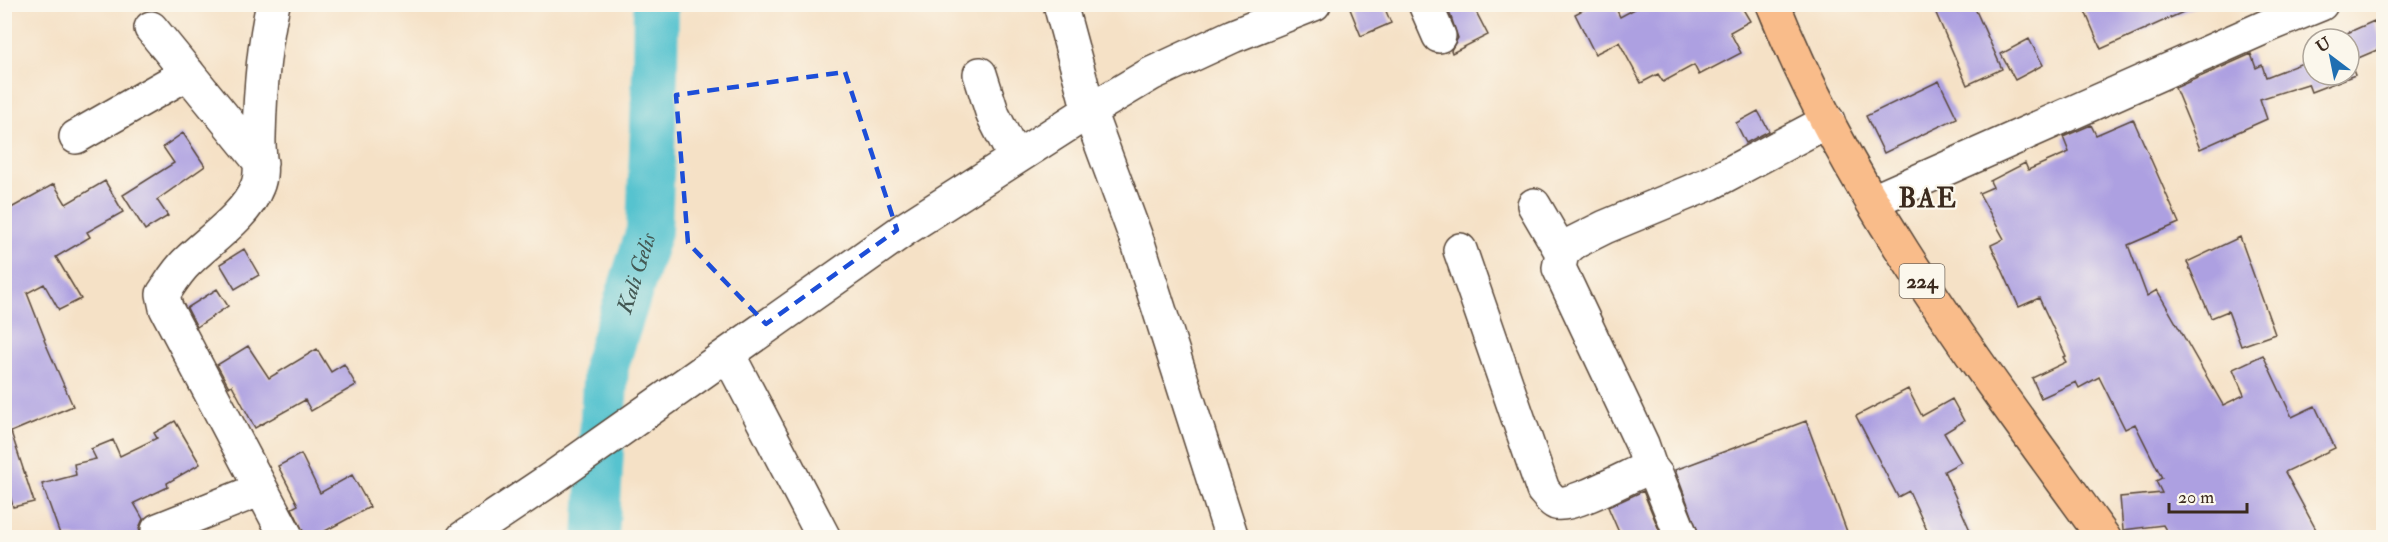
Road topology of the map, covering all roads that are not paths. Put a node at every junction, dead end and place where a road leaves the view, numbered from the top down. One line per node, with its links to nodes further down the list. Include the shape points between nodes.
1 (273, 4): 16 (street, via 266,33 261,98)
2 (1059, 4): 12 (street)
3 (1425, 4): 9 (street)
4 (1773, 4): 13 (main road, 224)
5 (2321, 4): 7 (street)
6 (1309, 5): 12 (street, via 1150,74)
7 (2269, 14): 17 (street)
8 (151, 28): 10 (street)
9 (1439, 36)
10 (188, 73): 14 (street); 16 (street)
11 (980, 74): 15 (street, via 993,115)
12 (1089, 111): 15 (street); 28 (street, via 1140,246)
13 (1828, 121): 17 (main road, 224); 20 (street, via 1711,183 1584,237)
14 (76, 137)
15 (1015, 158): 21 (street, via 905,229)
16 (261, 163): 23 (street, via 258,186 249,202 188,261 163,294 166,308)
17 (1873, 201): 30 (main road, 224, via 1969,350)
18 (1534, 205): 20 (street)
19 (1460, 250): 22 (street, via 1537,476 1552,501 1578,501)
20 (1562, 253): 22 (street, via 1558,268)
21 (728, 354): 26 (street); 27 (street)
22 (1650, 467): 29 (street)
23 (261, 489): 24 (street); 25 (street)
24 (158, 530)
25 (287, 537)
26 (463, 537)
27 (824, 537)
28 (1232, 537)
29 (1682, 537)
30 (2104, 537)

